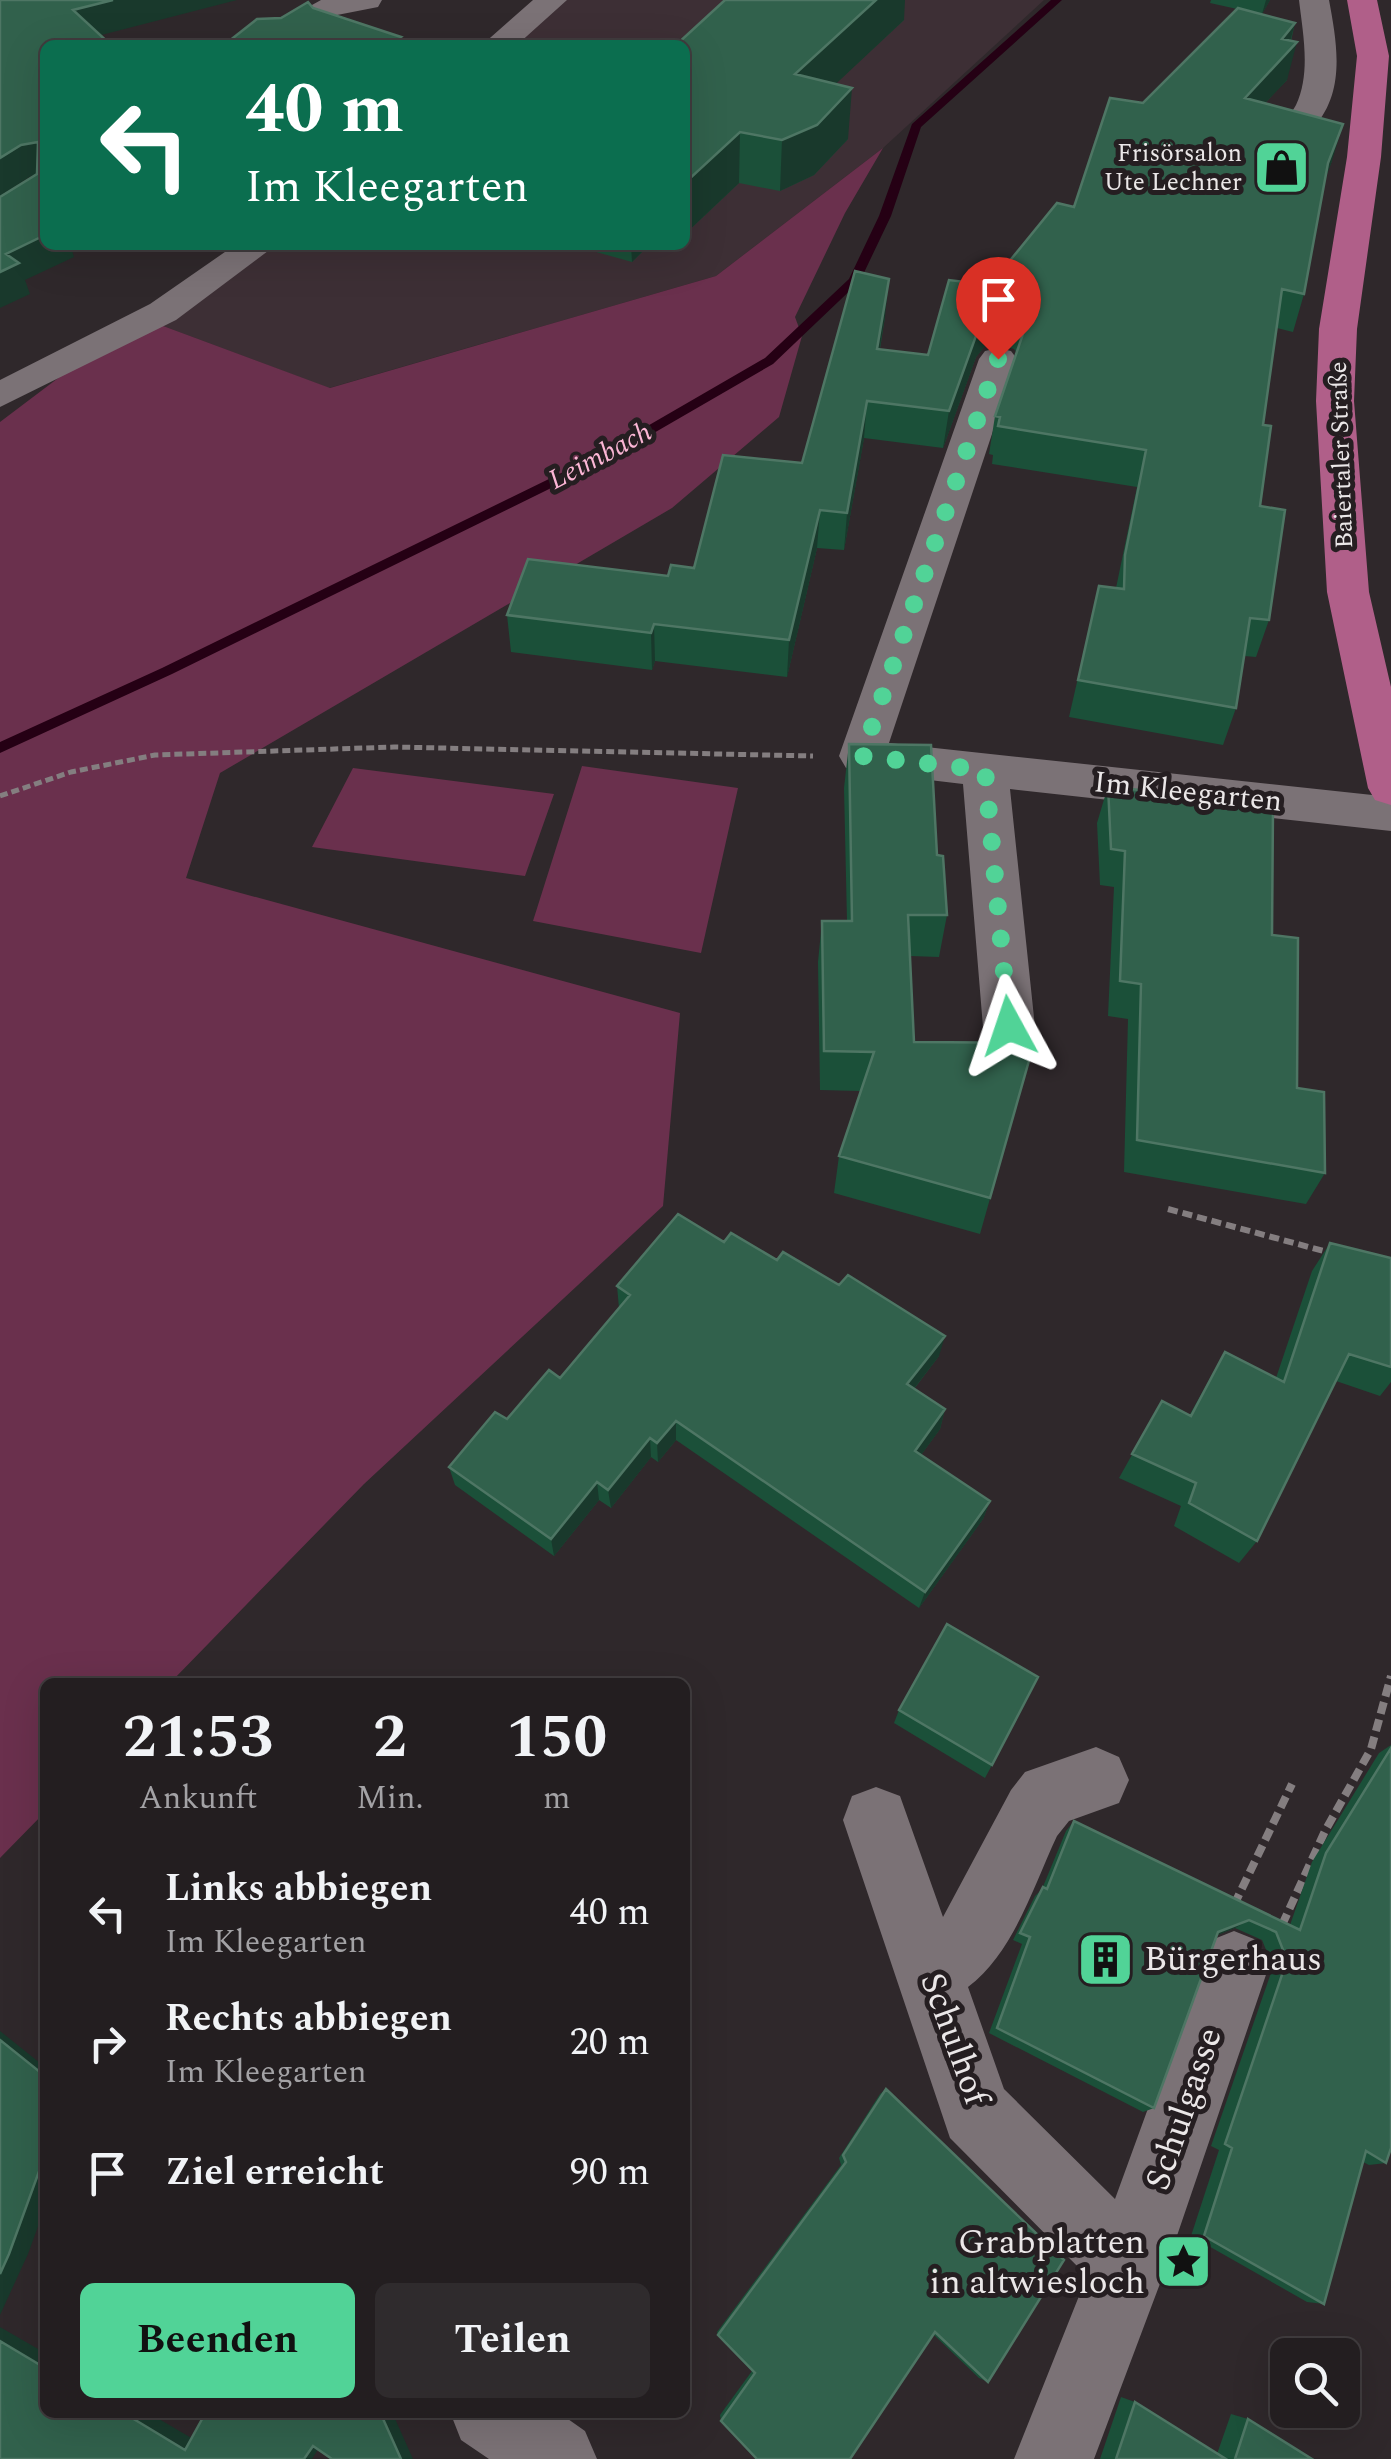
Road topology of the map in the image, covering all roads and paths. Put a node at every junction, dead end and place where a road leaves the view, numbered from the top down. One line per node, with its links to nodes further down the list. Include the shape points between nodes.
1 (367, 0): 5 (street, via 322,9)
2 (552, 0): 6 (street)
3 (1314, 0): 7 (street, via 1324,68 1308,118)
4 (1362, 0): 13 (main road, Baiertaler Straße, via 1374,56 1338,329 1335,401 1348,592)
5 (270, 40)
6 (504, 40)
7 (1292, 131)
8 (251, 250): 10 (street, via 163,312)
9 (998, 359): 11 (street)
10 (0, 394)
11 (862, 756): 12 (street, Im Kleegarten); 14 (path, via 394,747 156,754)
12 (985, 770): 15 (street, Im Kleegarten); 16 (street)
13 (1391, 788)
14 (0, 796)
15 (1391, 814)
16 (1009, 1026)
17 (1168, 1209): 18 (path)
18 (1341, 1255)
19 (1391, 1676): 23 (path, via 1371,1748 1325,1830 1270,1953)
20 (1096, 1780): 24 (street, via 1048,1795 977,1930)
21 (1292, 1784): 23 (path, via 1227,1920)
22 (876, 1820): 24 (street, Schulhof)
23 (1234, 1966): 25 (street, Schulgasse)
24 (930, 1974): 25 (street, Schulhof, via 976,2112)
25 (1129, 2265): 28 (street, Schulgasse)
26 (498, 2418): 27 (street)
27 (557, 2459)
28 (1054, 2459)

